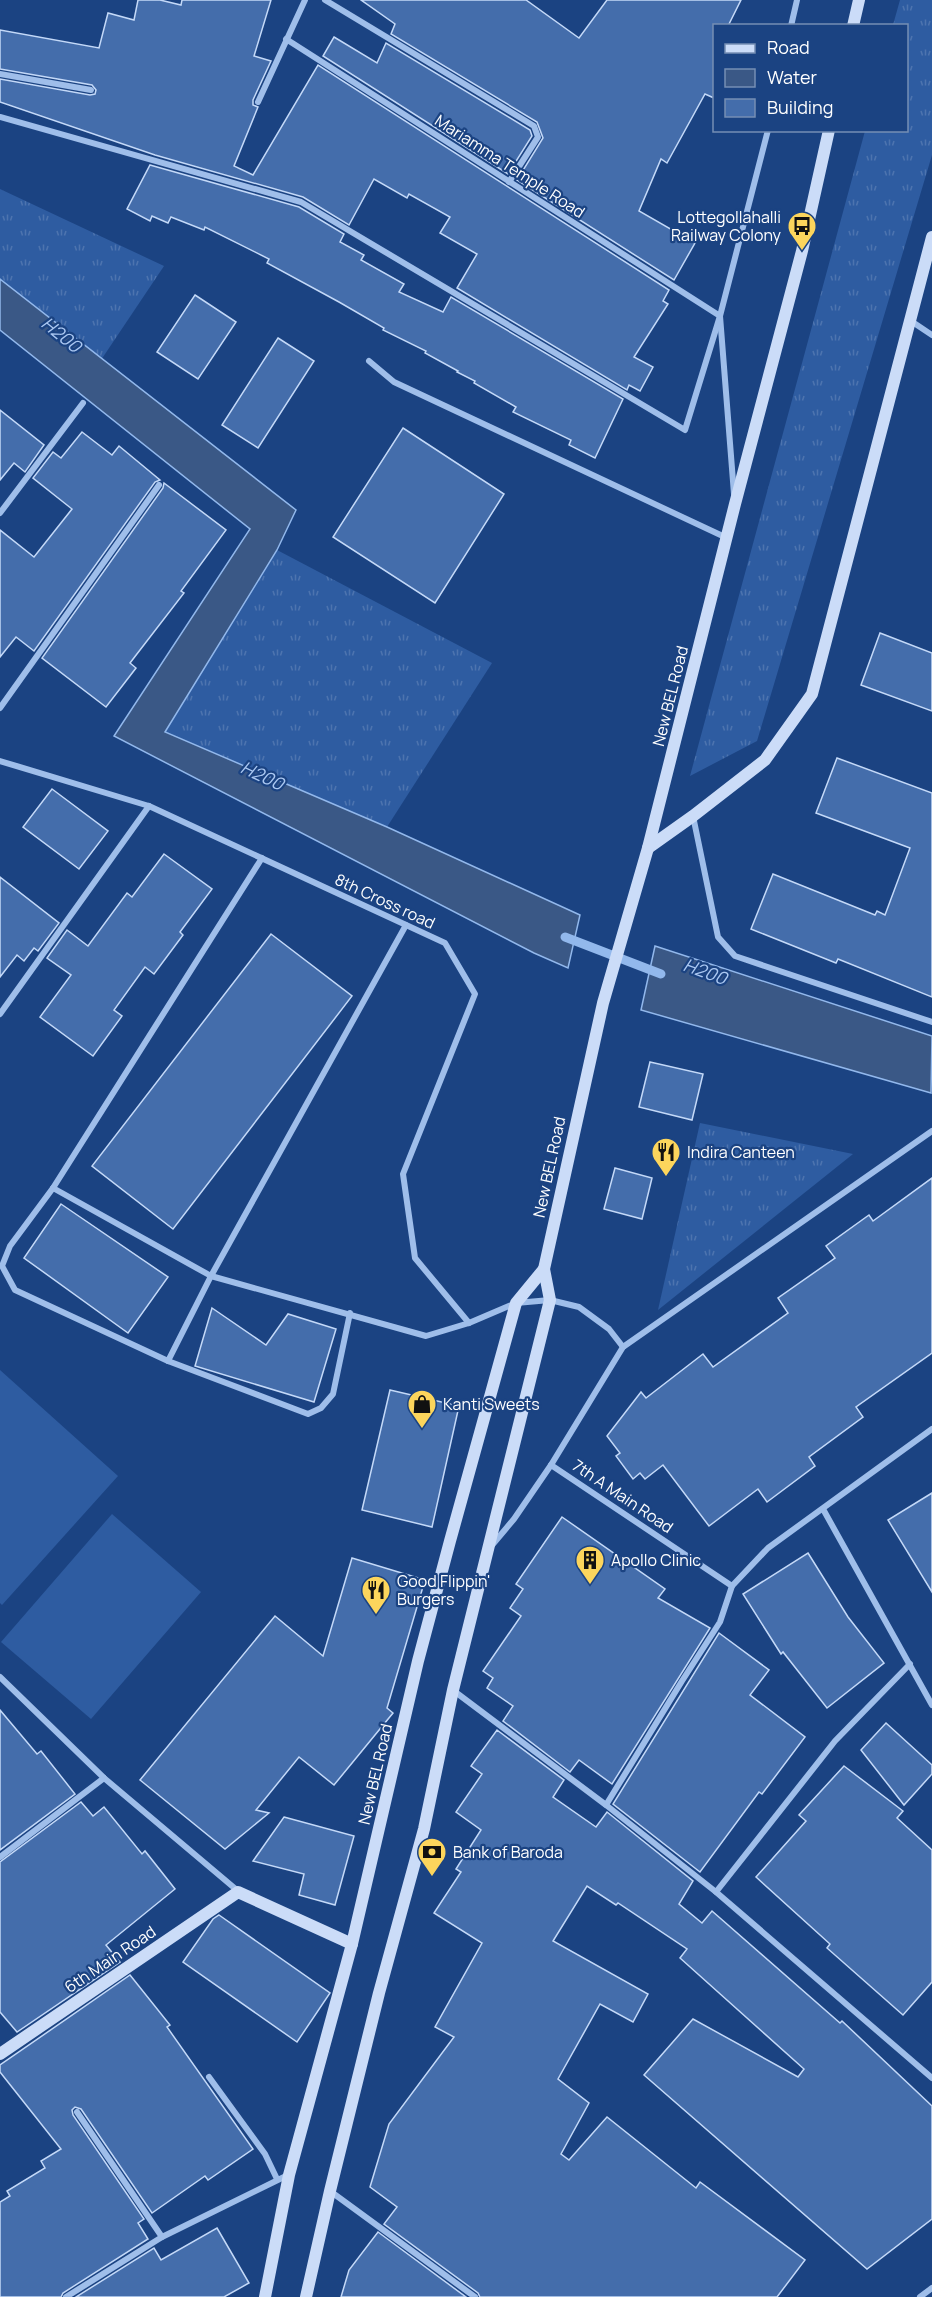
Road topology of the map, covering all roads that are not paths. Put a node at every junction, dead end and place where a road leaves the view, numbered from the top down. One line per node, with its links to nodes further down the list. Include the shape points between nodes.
1 (305, 0): 7 (street)
2 (326, 0): 14 (street, via 534,126 538,137)
3 (796, 0): 5 (street)
4 (859, 0): 6 (main road)
5 (791, 24)
6 (853, 24)
7 (286, 39): 10 (street); 14 (street, Mariamma Temple Road)
8 (0, 74): 9 (street)
9 (91, 90)
10 (258, 102)
11 (0, 117): 16 (street, via 301,202 685,430)
12 (767, 132): 16 (street)
13 (829, 132): 22 (main road, New BEL Road, via 802,251)
14 (510, 182): 16 (street, Mariamma Temple Road)
15 (932, 237): 17 (main road)
16 (720, 316): 22 (street)
17 (911, 321): 18 (street); 28 (main road, via 812,693 765,760)
18 (932, 335)
19 (369, 361): 24 (street, via 394,382)
20 (83, 403): 23 (street)
21 (159, 485): 25 (street)
22 (735, 504): 24 (main road, New BEL Road)
23 (0, 513)
24 (727, 538): 29 (main road, New BEL Road)
25 (0, 708)
26 (0, 761): 27 (street, 8th Cross road)
27 (149, 806): 30 (street, 8th Cross road); 32 (street)
28 (693, 816): 29 (main road); 33 (street, via 717,937 735,956)
29 (648, 848): 36 (main road, New BEL Road, via 603,1003)
30 (262, 858): 31 (street, 8th Cross road); 35 (street)
31 (406, 925): 37 (street); 41 (street, 8th Cross road, via 445,943 475,994 403,1174 415,1258)
32 (0, 1014)
33 (932, 1022)
34 (932, 1132): 42 (street)
35 (53, 1188): 37 (street); 43 (street, via 10,1246 2,1266 15,1290)
36 (543, 1269): 38 (main road, New BEL Road); 39 (main road, New BEL Road)
37 (211, 1276): 40 (street); 43 (street)
38 (550, 1300): 39 (street); 42 (street, via 579,1307 609,1329); 47 (main road, New BEL Road)
39 (516, 1303): 41 (street); 58 (main road, New BEL Road, via 418,1661)
40 (350, 1313): 41 (street, via 426,1336); 43 (street, via 333,1394 321,1408 308,1414)
41 (469, 1323)
42 (623, 1347): 45 (street, 7th A Main Road)
43 (168, 1361)
44 (932, 1429): 46 (street)
45 (551, 1465): 47 (street); 48 (street, 7th A Main Road)
46 (823, 1509): 48 (street, via 768,1548); 49 (street)
47 (490, 1546): 51 (main road, New BEL Road)
48 (732, 1586): 54 (street, via 720,1622)
49 (910, 1664): 52 (street); 57 (street, via 835,1741)
50 (0, 1677): 53 (street)
51 (453, 1690): 54 (street); 64 (main road, New BEL Road, via 424,1829)
52 (932, 1705)
53 (104, 1778): 55 (street); 56 (street)
54 (606, 1805): 57 (street)
55 (0, 1857)
56 (238, 1892): 58 (main road); 59 (main road, 6th Main Road)
57 (716, 1892): 61 (street)
58 (352, 1944): 63 (main road, New BEL Road)
59 (0, 2054)
60 (209, 2077): 63 (street)
61 (932, 2078)
62 (77, 2112): 65 (street)
63 (283, 2177): 65 (street); 68 (main road, New BEL Road)
64 (330, 2191): 69 (main road, New BEL Road); 70 (street)
65 (162, 2237): 67 (street)
66 (932, 2288): 71 (street)
67 (66, 2297)
68 (265, 2297)
69 (306, 2297)
70 (475, 2297)
71 (920, 2297)

